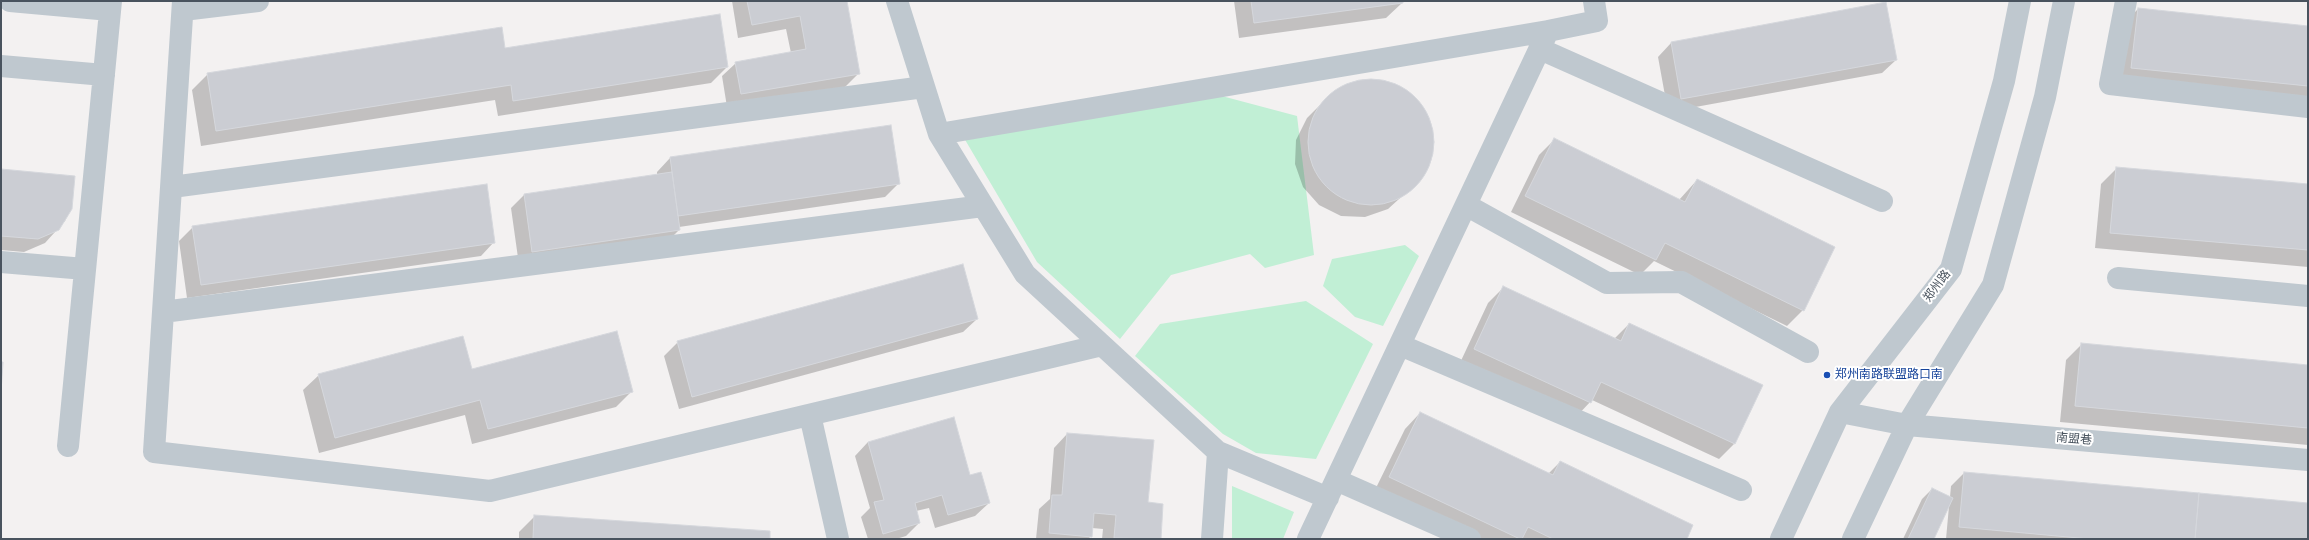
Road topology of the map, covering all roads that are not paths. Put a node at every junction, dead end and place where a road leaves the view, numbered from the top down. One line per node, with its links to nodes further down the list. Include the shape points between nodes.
1 (10, 1): 9 (street)
2 (258, 1): 8 (street)
3 (897, 1): 13 (street)
4 (1597, 1): 10 (street, via 1597,21)
5 (2020, 1): 28 (street, 郑州路, via 2004,81 1951,269)
6 (2064, 1): 30 (street, via 2046,97 1993,285)
7 (2126, 1): 14 (street, via 2110,84)
8 (183, 5): 16 (street)
9 (111, 6): 12 (street)
10 (1544, 40): 15 (street); 17 (street); 18 (street)
11 (1, 66): 12 (street)
12 (104, 75): 21 (street)
13 (924, 87): 15 (street); 16 (street)
14 (2308, 107)
15 (939, 134): 19 (street)
16 (172, 187): 24 (street)
17 (1882, 201)
18 (1466, 205): 26 (street); 27 (street, via 1607,282 1681,282)
19 (983, 206): 24 (street); 25 (street, via 1025,274)
20 (1, 262): 21 (street)
21 (85, 269): 31 (street)
22 (2118, 278): 23 (street)
23 (2308, 296)
24 (163, 312): 29 (street, via 154,452 490,492)
25 (1102, 345): 29 (street); 32 (street)
26 (1400, 345): 34 (street); 35 (street)
27 (1808, 352)
28 (1840, 412): 30 (street, 南盟巷); 40 (street, 郑州路)
29 (810, 415): 36 (street)
30 (1907, 425): 33 (street, 南盟巷); 41 (street)
31 (68, 446)
32 (1218, 452): 34 (street); 37 (street)
33 (2308, 460)
34 (1332, 489): 38 (street); 39 (street)
35 (1741, 490)
36 (838, 539)
37 (1212, 539)
38 (1308, 539)
39 (1470, 539)
40 (1781, 539)
41 (1853, 539)

